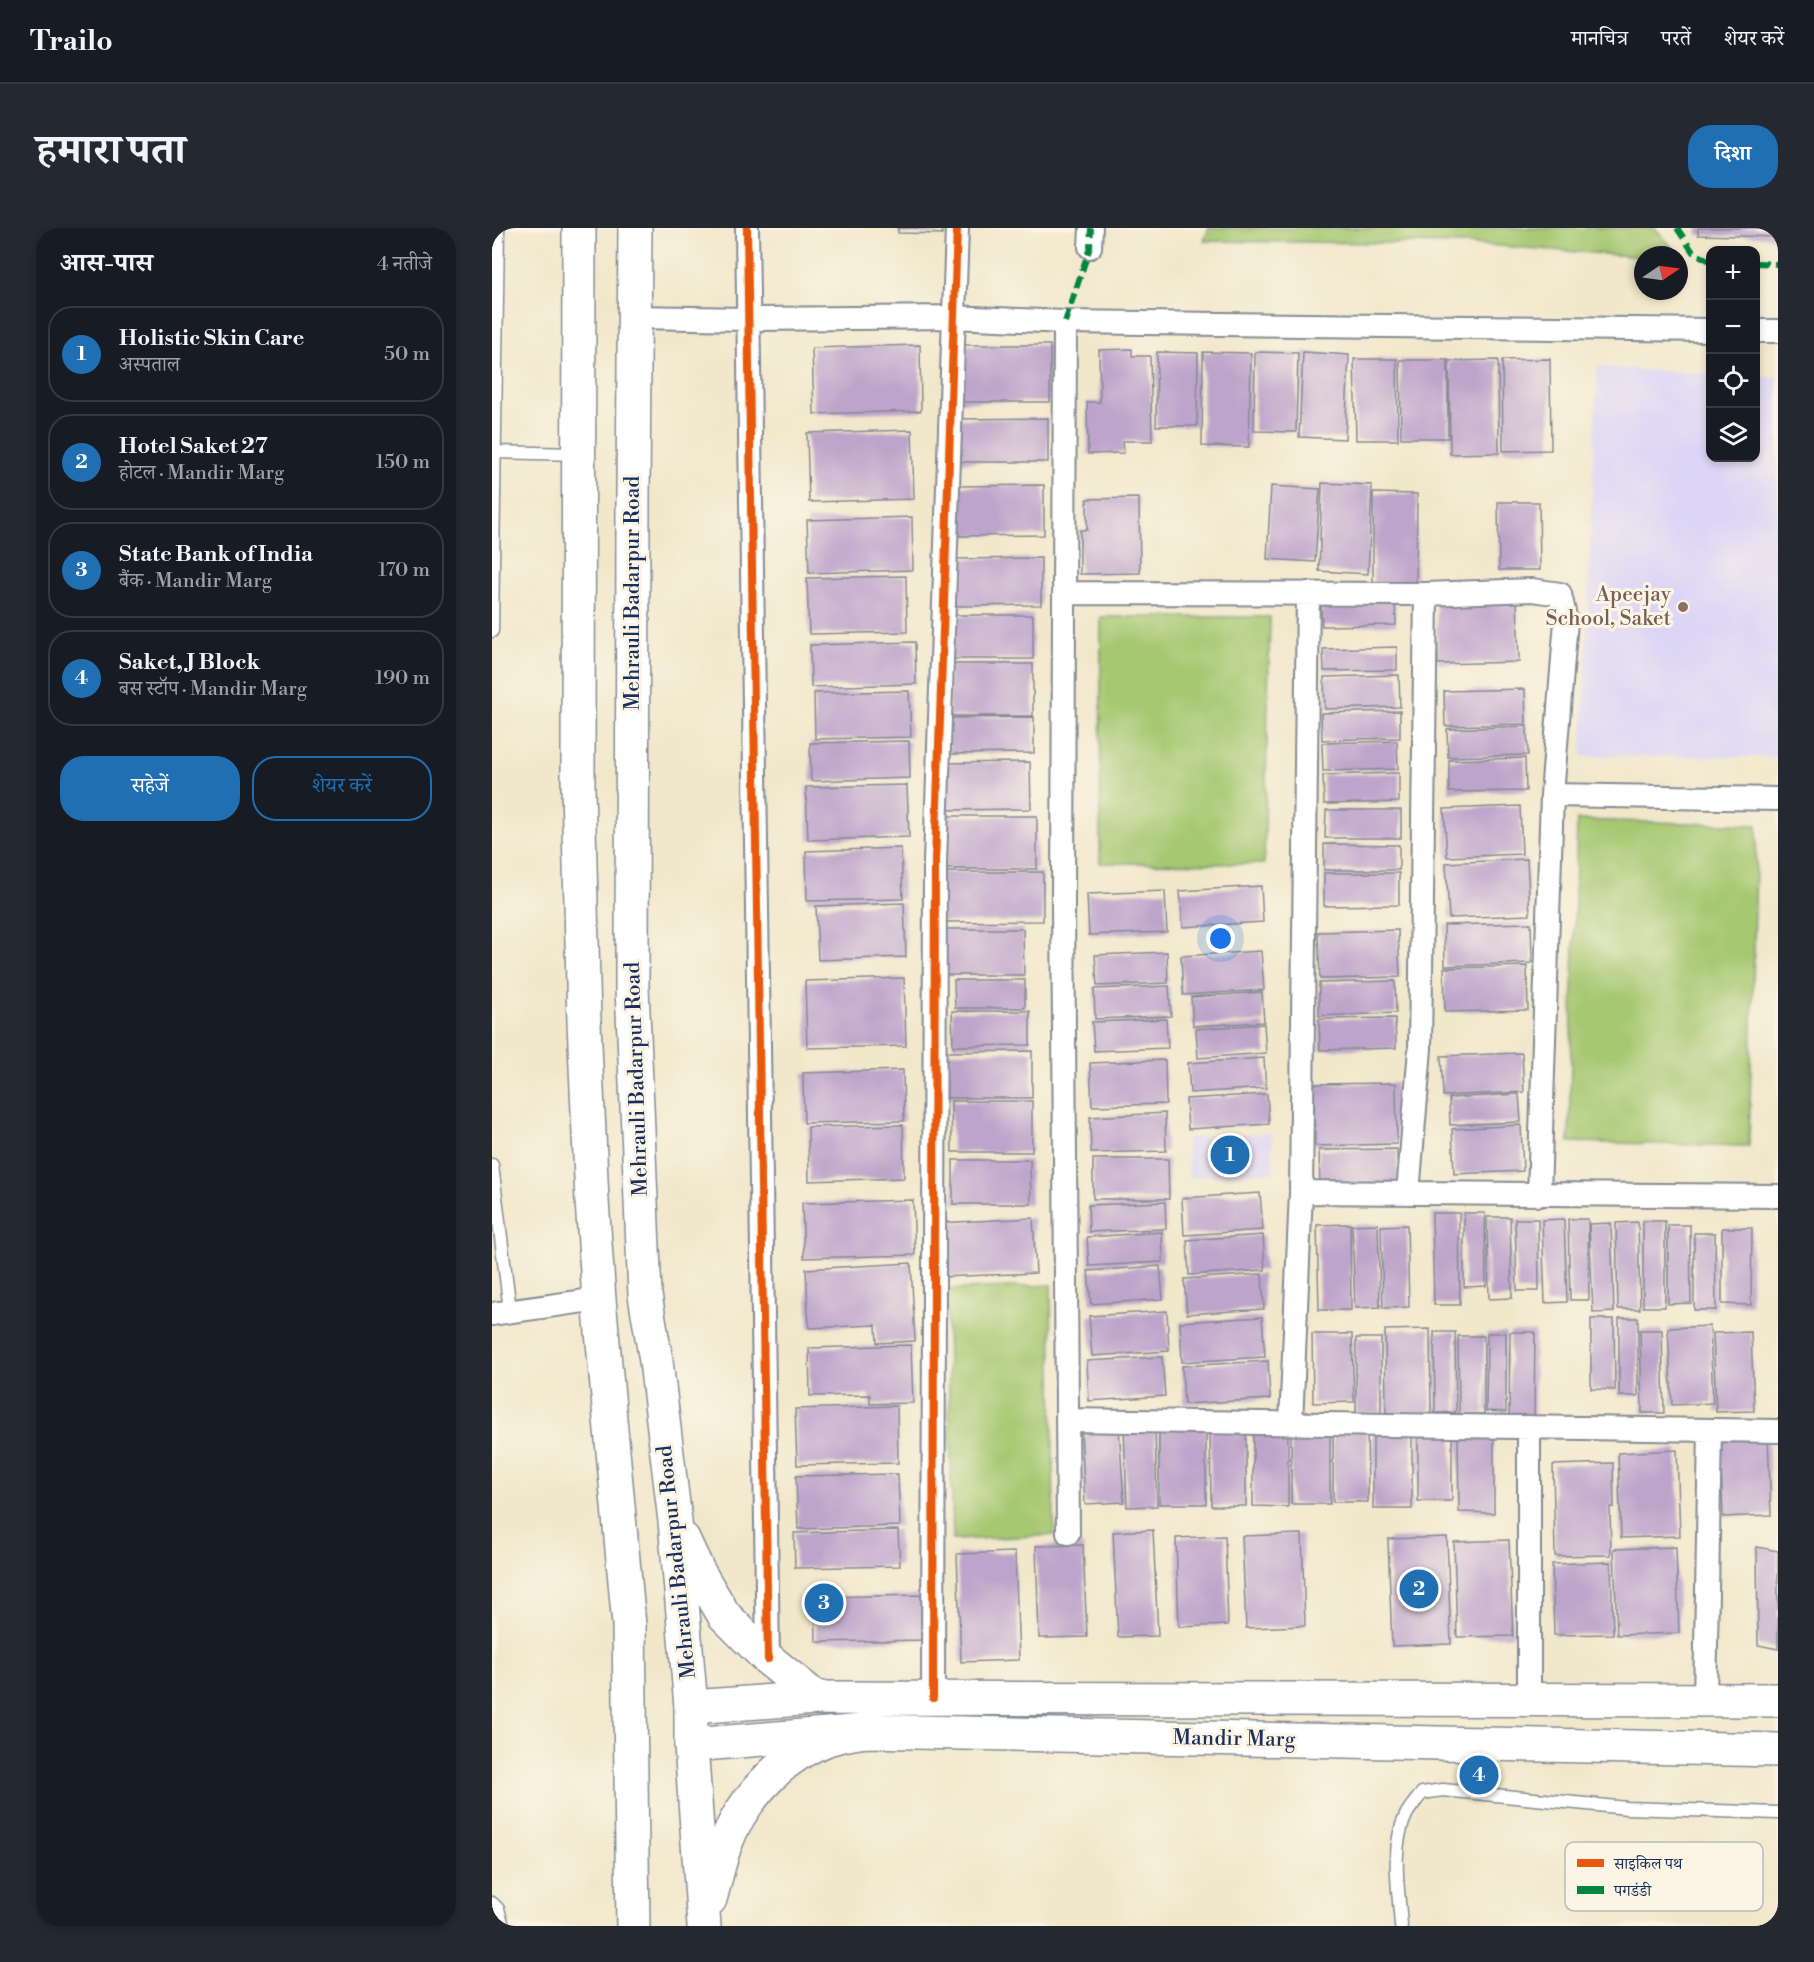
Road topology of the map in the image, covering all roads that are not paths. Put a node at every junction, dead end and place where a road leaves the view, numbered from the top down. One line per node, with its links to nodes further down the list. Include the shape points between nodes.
1 (498, 228): 13 (lane)
2 (579, 228): 14 (main road)
3 (635, 228): 6 (main road, Mehrauli Badarpur Road)
4 (747, 228): 8 (street)
5 (957, 228): 7 (street)
6 (634, 317): 8 (street); 33 (main road, Mehrauli Badarpur Road, via 632,988 645,1295)
7 (954, 317): 8 (street); 9 (street); 37 (street, via 935,862)
8 (747, 319): 35 (street)
9 (1065, 322): 10 (street); 15 (street)
10 (1706, 330)
11 (1760, 331): 12 (street)
12 (1778, 331)
13 (495, 452): 14 (lane); 18 (lane)
14 (579, 454): 26 (main road, via 578,787 585,1034)
15 (1064, 593): 16 (street); 28 (street)
16 (1308, 593): 17 (street); 22 (street)
17 (1426, 594): 19 (street, via 1532,590 1560,594 1566,621); 23 (street, via 1420,1049)
18 (492, 632)
19 (1552, 795): 20 (street); 24 (street)
20 (1778, 799)
21 (492, 1165): 27 (lane)
22 (1300, 1192): 23 (street); 29 (street)
23 (1408, 1193): 24 (street)
24 (1539, 1195): 25 (street)
25 (1778, 1196)
26 (599, 1299): 27 (street); 49 (main road, via 629,1625)
27 (501, 1312)
28 (1068, 1420): 29 (street); 34 (street)
29 (1291, 1423): 30 (street)
30 (1529, 1427): 31 (street); 38 (street)
31 (1710, 1430): 32 (street); 39 (street)
32 (1778, 1431)
33 (675, 1521): 35 (main road, via 724,1615); 41 (main road, Mehrauli Badarpur Road)
34 (1068, 1533)
35 (768, 1659): 36 (main road)
36 (816, 1698): 37 (main road, Mandir Marg); 41 (main road, Mandir Marg)
37 (933, 1698): 38 (main road, Mandir Marg)
38 (1529, 1700): 39 (main road, Mandir Marg)
39 (1705, 1700): 40 (main road, Mandir Marg)
40 (1778, 1700)
41 (691, 1707): 43 (main road, Mehrauli Badarpur Road)
42 (864, 1731): 43 (main road, Mandir Marg); 44 (main road, Mandir Marg); 47 (main road, via 810,1747 780,1768 754,1795 725,1844)
43 (691, 1745): 47 (main road, Mehrauli Badarpur Road)
44 (1778, 1750)
45 (1778, 1813): 50 (lane, via 1627,1808 1443,1790 1422,1793 1406,1814 1397,1852)
46 (492, 1903): 48 (lane)
47 (704, 1924)
48 (503, 1926)
49 (633, 1926)
50 (1401, 1926)

